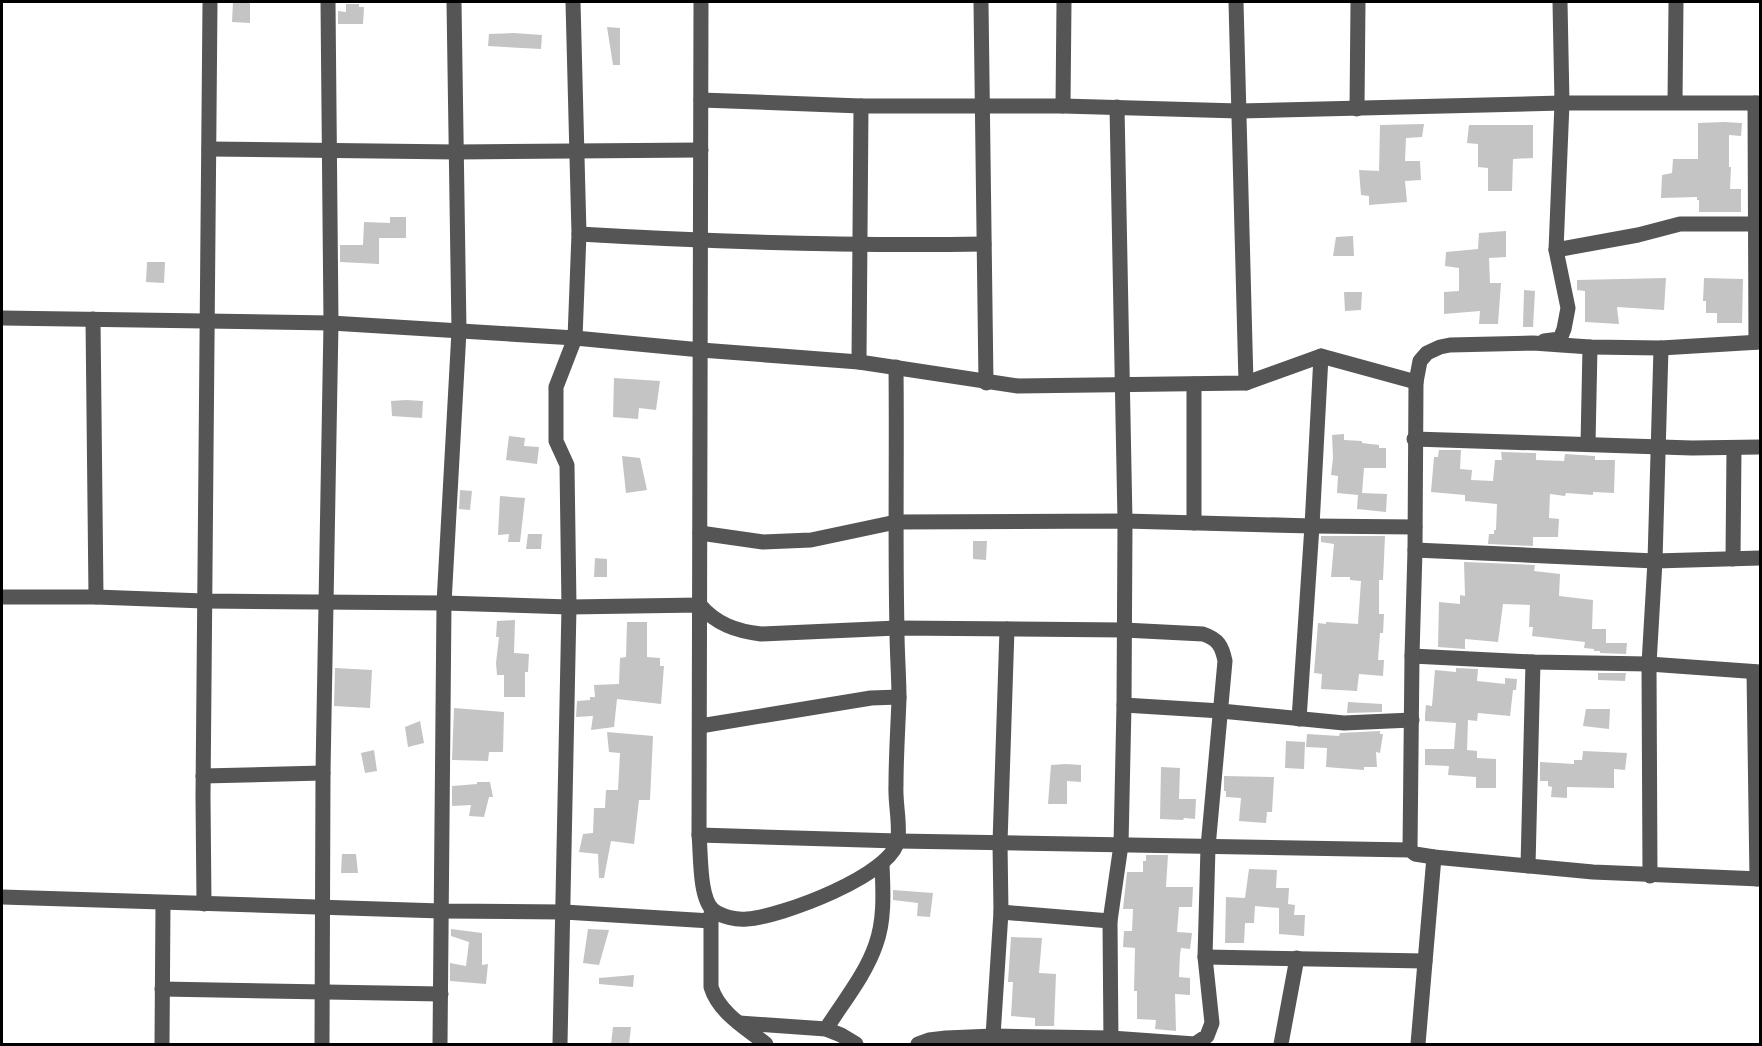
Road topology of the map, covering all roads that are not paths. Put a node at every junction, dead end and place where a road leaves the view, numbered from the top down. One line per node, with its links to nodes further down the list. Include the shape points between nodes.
1 (210, 2): 22 (street)
2 (328, 2): 23 (street)
3 (454, 2): 26 (street)
4 (573, 2): 24 (street)
5 (701, 2): 12 (street)
6 (981, 2): 18 (street)
7 (1064, 2): 17 (street)
8 (1236, 2): 21 (street)
9 (1358, 2): 20 (street)
10 (1560, 2): 14 (street)
11 (1676, 2): 13 (street)
12 (701, 100): 16 (street); 25 (street)
13 (1675, 102): 14 (street); 15 (street)
14 (1562, 103): 20 (street); 32 (street)
15 (1758, 103): 27 (street)
16 (861, 106): 18 (street); 31 (street)
17 (1063, 106): 18 (street); 19 (street)
18 (982, 107): 30 (street)
19 (1117, 107): 21 (street); 51 (street)
20 (1357, 109): 21 (street)
21 (1239, 111): 49 (street)
22 (209, 149): 23 (street); 35 (street)
23 (330, 149): 26 (street); 36 (street)
24 (577, 150): 25 (street); 26 (street); 28 (street)
25 (701, 150): 29 (street)
26 (457, 152): 37 (street)
27 (1754, 224): 32 (street, via 1680,224); 39 (street)
28 (579, 234): 29 (street); 38 (street)
29 (701, 241): 31 (street); 43 (street)
30 (984, 244): 31 (street); 48 (street)
31 (861, 246): 45 (street)
32 (1556, 250): 40 (street, via 1568,308 1564,329 1560,339)
33 (2, 318): 34 (street)
34 (93, 319): 35 (street); 68 (street)
35 (208, 321): 36 (street); 69 (street)
36 (331, 323): 37 (street); 70 (street)
37 (459, 331): 38 (street); 71 (street)
38 (575, 338): 43 (street); 73 (street, via 556,387 556,441 567,465)
39 (1758, 342): 42 (street)
40 (1533, 343): 41 (street); 47 (street, via 1440,347 1420,361)
41 (1590, 347): 42 (street); 53 (street)
42 (1660, 348): 54 (street)
43 (700, 350): 45 (street); 62 (street)
44 (1321, 356): 47 (street); 49 (street); 60 (street)
45 (860, 362): 46 (street)
46 (896, 368): 48 (street); 58 (street)
47 (1416, 382): 52 (street)
48 (986, 383): 51 (street)
49 (1246, 383): 50 (street)
50 (1194, 384): 51 (street); 59 (street)
51 (1121, 385): 57 (street)
52 (1414, 439): 53 (street); 61 (street)
53 (1588, 444): 54 (street)
54 (1657, 446): 56 (street); 66 (street)
55 (1761, 447): 56 (street)
56 (1734, 448): 65 (street)
57 (1125, 521): 58 (street); 59 (street); 76 (street)
58 (896, 522): 62 (street, via 793,541 742,540); 74 (street)
59 (1194, 523): 60 (street)
60 (1312, 526): 61 (street); 84 (street)
61 (1415, 527): 63 (street)
62 (700, 532): 72 (street)
63 (1415, 550): 66 (street); 77 (street)
64 (1761, 558): 65 (street)
65 (1733, 559): 66 (street)
66 (1655, 561): 79 (street)
67 (2, 597): 68 (street)
68 (96, 597): 69 (street)
69 (204, 601): 70 (street); 89 (street)
70 (325, 603): 71 (street); 88 (street)
71 (444, 603): 73 (street); 105 (street)
72 (700, 605): 73 (street); 74 (street, via 728,627 746,632 792,634); 86 (street)
73 (569, 607): 106 (street)
74 (897, 628): 75 (street); 81 (street)
75 (1007, 629): 76 (street); 92 (street)
76 (1124, 630): 82 (street); 83 (street, via 1212,637 1220,644 1225,661)
77 (1412, 656): 78 (street); 85 (street)
78 (1533, 662): 79 (street); 98 (street)
79 (1649, 664): 80 (street); 99 (street)
80 (1757, 672): 87 (street)
81 (899, 697): 86 (street); 91 (street, via 895,787)
82 (1124, 705): 83 (street); 93 (street)
83 (1221, 711): 84 (street); 94 (street)
84 (1299, 720): 85 (street)
85 (1412, 720): 95 (street)
86 (700, 726): 90 (street)
87 (1758, 758): 100 (street)
88 (323, 773): 89 (street); 104 (street)
89 (203, 776): 103 (street)
90 (699, 836): 91 (street); 108 (street, via 703,884)
91 (898, 842): 92 (street); 97 (street)
92 (1000, 843): 93 (street); 107 (street)
93 (1121, 845): 94 (street); 109 (street)
94 (1208, 847): 95 (street); 110 (street)
95 (1410, 850): 96 (street)
96 (1434, 857): 98 (street); 112 (street)
97 (882, 864): 108 (street, via 854,881 777,914 748,919); 117 (street, via 883,898 876,944)
98 (1528, 866): 99 (street)
99 (1650, 876): 100 (street)
100 (1759, 879)
101 (2, 897): 102 (street)
102 (163, 903): 103 (street); 113 (street)
103 (204, 904): 104 (street)
104 (323, 908): 105 (street); 114 (street)
105 (441, 911): 106 (street); 115 (street)
106 (564, 912): 108 (street); 123 (street)
107 (1001, 912): 109 (street); 118 (street)
108 (711, 915): 116 (street, via 711,987 721,1007)
109 (1110, 921): 119 (street)
110 (1205, 957): 111 (street); 119 (street, via 1212,1023 1207,1036 1195,1044)
111 (1297, 958): 112 (street); 127 (street)
112 (1425, 961): 128 (street)
113 (162, 989): 114 (street); 120 (street)
114 (323, 992): 115 (street); 121 (street)
115 (441, 994): 122 (street)
116 (739, 1023): 117 (street); 124 (street)
117 (826, 1029): 125 (street)
118 (993, 1036): 119 (street); 126 (street)
119 (1111, 1041)
120 (162, 1044)
121 (322, 1044)
122 (440, 1044)
123 (560, 1044)
124 (766, 1044)
125 (856, 1044)
126 (918, 1044)
127 (1281, 1044)
128 (1418, 1044)

